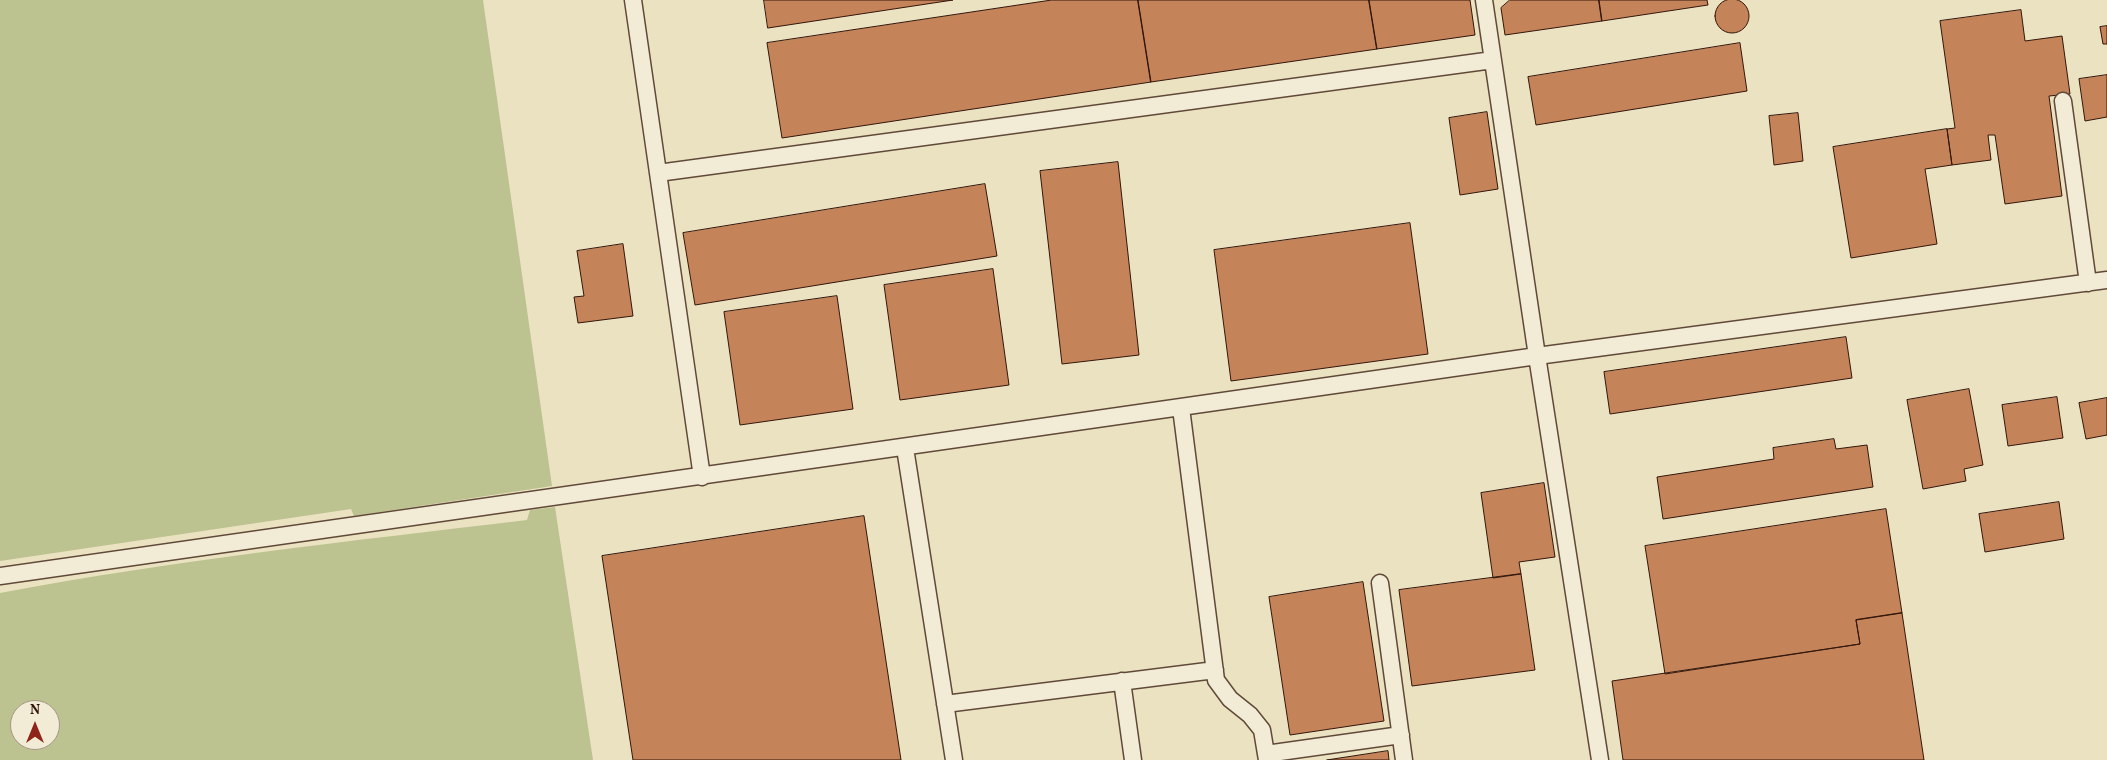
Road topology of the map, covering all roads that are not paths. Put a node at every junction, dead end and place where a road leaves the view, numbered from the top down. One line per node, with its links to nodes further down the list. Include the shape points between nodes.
1 (633, 0): 5 (lane)
2 (1484, 0): 3 (lane)
3 (1493, 60): 5 (lane); 8 (lane)
4 (2063, 101): 7 (lane)
5 (658, 173): 11 (lane)
6 (2107, 280): 7 (lane)
7 (2088, 283): 8 (lane)
8 (1537, 356): 9 (lane); 22 (lane)
9 (1181, 408): 10 (lane); 14 (lane)
10 (905, 448): 11 (lane); 16 (lane)
11 (702, 477): 12 (lane)
12 (0, 576)
13 (1380, 583): 17 (lane)
14 (1215, 670): 15 (lane); 18 (lane, via 1216,680 1230,699 1262,730)
15 (1122, 681): 16 (lane); 20 (lane)
16 (945, 704): 19 (lane)
17 (1401, 735): 18 (lane); 21 (lane)
18 (1266, 757)
19 (954, 760)
20 (1133, 760)
21 (1404, 760)
22 (1600, 760)

